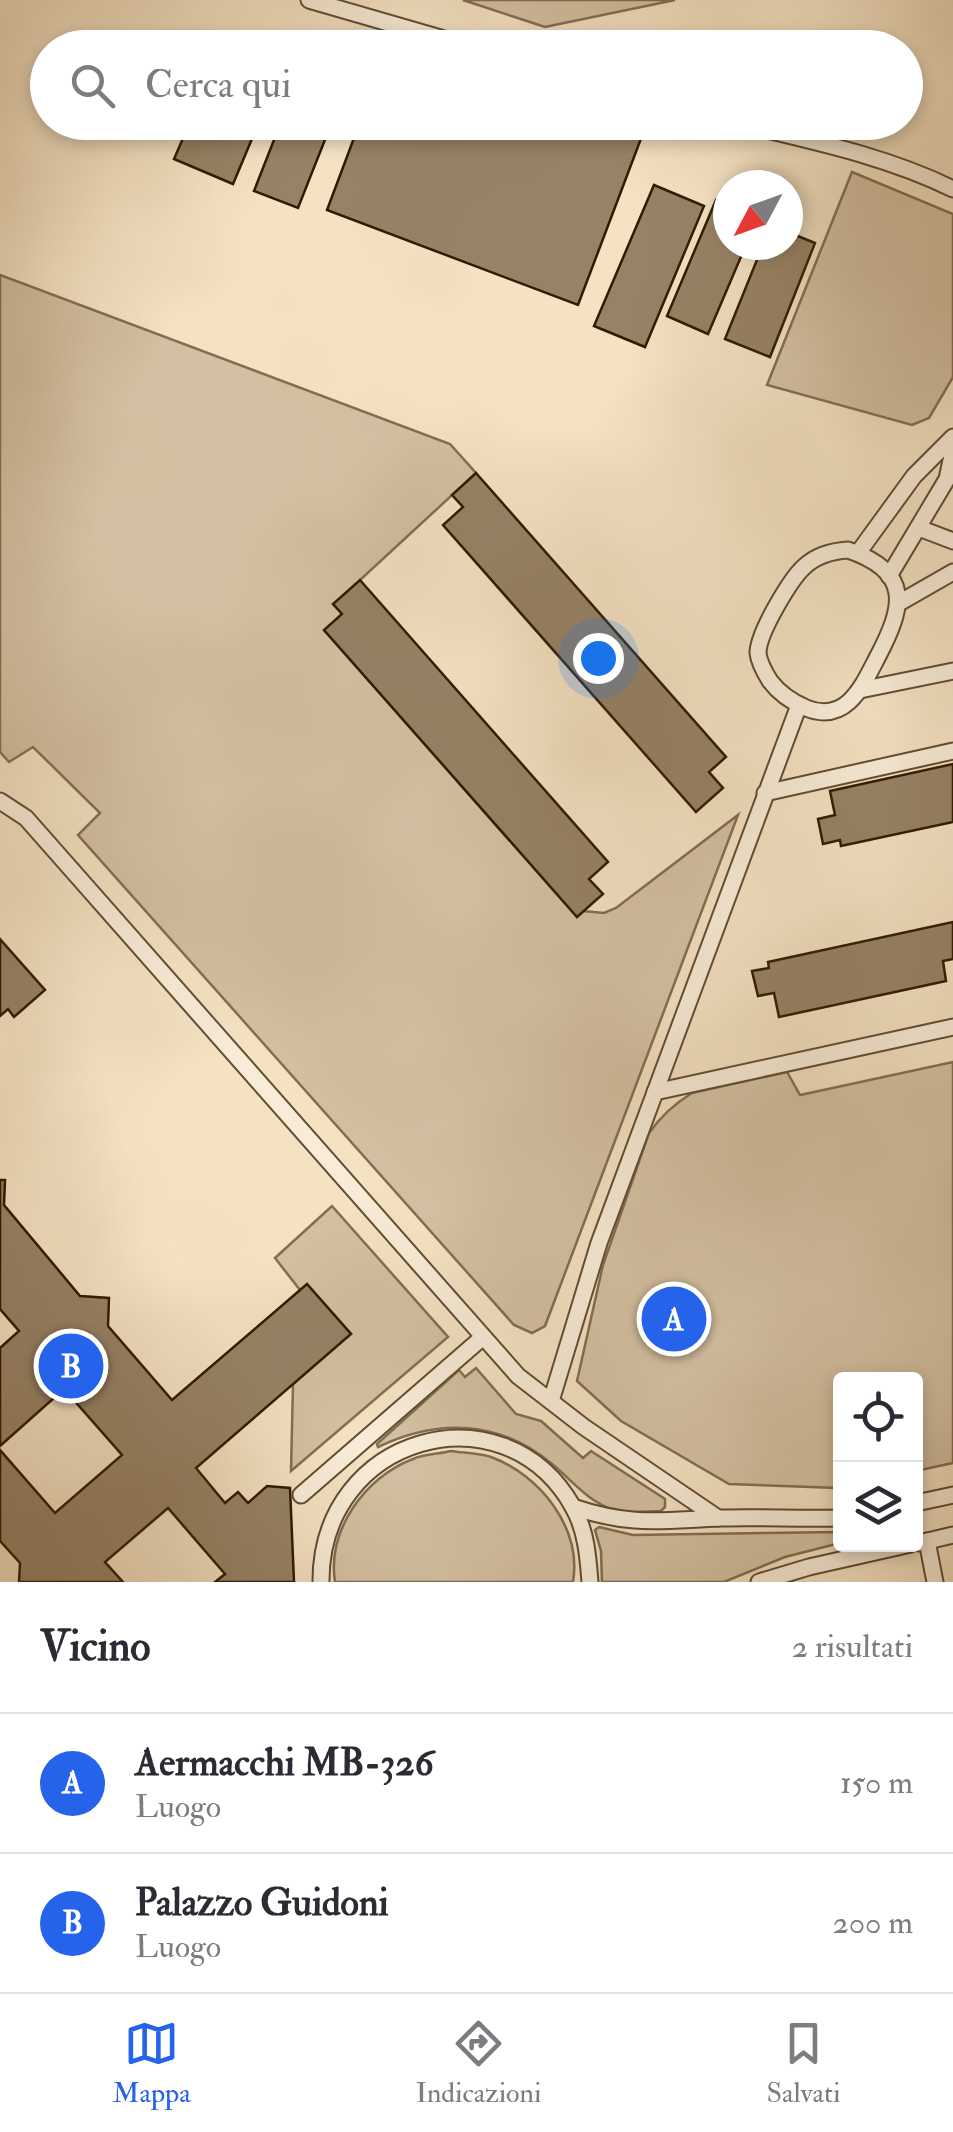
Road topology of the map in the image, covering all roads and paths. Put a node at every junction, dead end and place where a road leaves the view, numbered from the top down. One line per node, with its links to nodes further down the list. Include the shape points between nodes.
1 (309, 0): 2 (lane)
2 (413, 30)
3 (808, 140): 4 (lane)
4 (953, 189)
5 (953, 437): 9 (lane, via 914,476)
6 (953, 451): 7 (lane, via 947,480)
7 (919, 528): 8 (lane); 11 (lane)
8 (953, 541)
9 (858, 553): 11 (lane); 15 (lane, via 834,551 805,566 762,634 758,653 767,677)
10 (953, 572): 12 (lane)
11 (889, 576): 12 (lane)
12 (899, 603): 14 (lane, via 896,623)
13 (953, 671): 14 (lane)
14 (860, 690): 15 (lane, via 834,712)
15 (799, 705): 17 (lane)
16 (953, 750): 17 (lane)
17 (765, 793): 20 (lane)
18 (0, 800): 21 (lane, via 26,818)
19 (953, 1027): 20 (lane)
20 (655, 1092): 22 (lane)
21 (483, 1337): 22 (lane); 23 (lane)
22 (551, 1401): 27 (lane)
23 (301, 1495)
24 (953, 1495): 25 (lane)
25 (923, 1501)
26 (573, 1507): 27 (lane, via 653,1524); 33 (lane, via 549,1475 516,1452 478,1440 437,1439 399,1450 365,1472 340,1502 324,1540); 34 (lane, via 587,1544)
27 (718, 1518): 28 (lane)
28 (833, 1518)
29 (953, 1536): 30 (lane)
30 (923, 1542)
31 (854, 1552): 35 (lane)
32 (922, 1552): 36 (lane)
33 (321, 1582)
34 (590, 1582)
35 (759, 1582)
36 (935, 1582)

